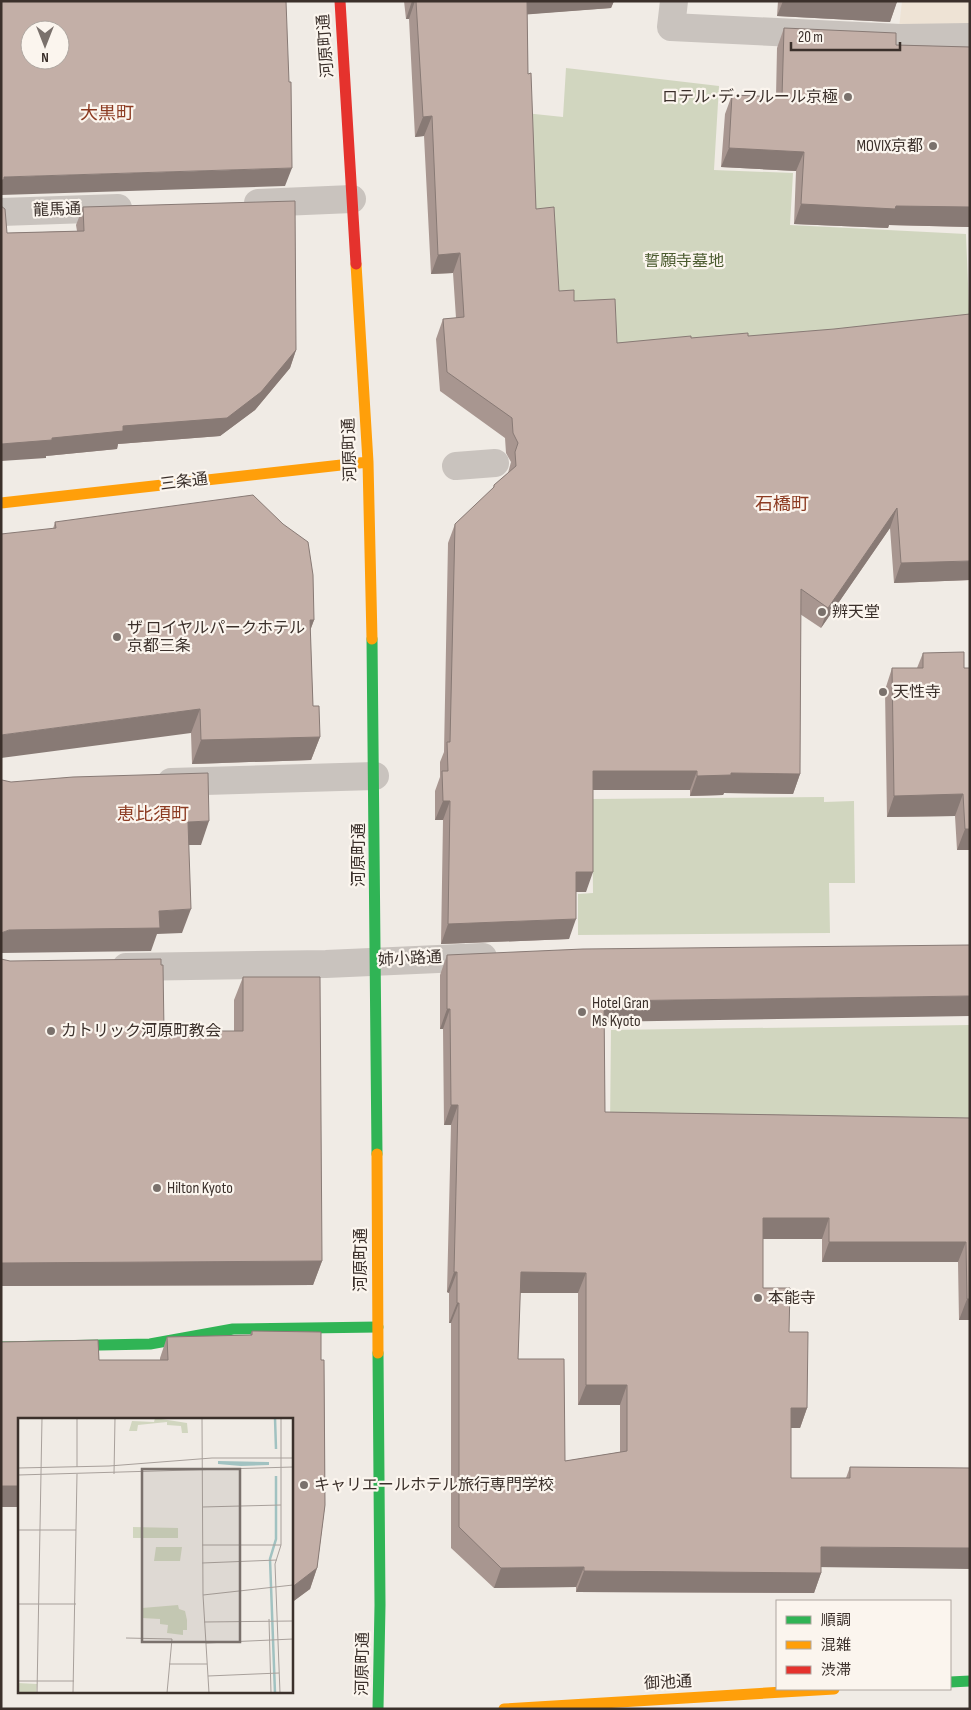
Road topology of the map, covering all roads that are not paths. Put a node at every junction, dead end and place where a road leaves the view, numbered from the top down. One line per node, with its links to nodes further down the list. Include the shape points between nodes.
1 (340, 1): 4 (main road, 河原町通)
2 (674, 1): 3 (street, via 671,27 900,38)
3 (970, 38)
4 (352, 199): 5 (street); 8 (main road, 河原町通)
5 (237, 204)
6 (139, 208): 7 (street, 龍馬通)
7 (1, 212)
8 (368, 462): 11 (main road, 三条通); 12 (main road, 河原町通)
9 (495, 463): 10 (street)
10 (456, 466)
11 (1, 503)
12 (375, 776): 13 (street); 15 (main road, 河原町通)
13 (144, 783)
14 (506, 956): 15 (street, 姉小路通)
15 (376, 961): 16 (street, 姉小路通); 17 (main road, 河原町通)
16 (101, 968)
17 (378, 1328): 18 (main road, via 233,1329 150,1344); 22 (main road, 河原町通)
18 (1, 1346)
19 (970, 1680): 20 (main road)
20 (951, 1682)
21 (818, 1690): 23 (main road, 御池通)
22 (378, 1709)
23 (504, 1709)

